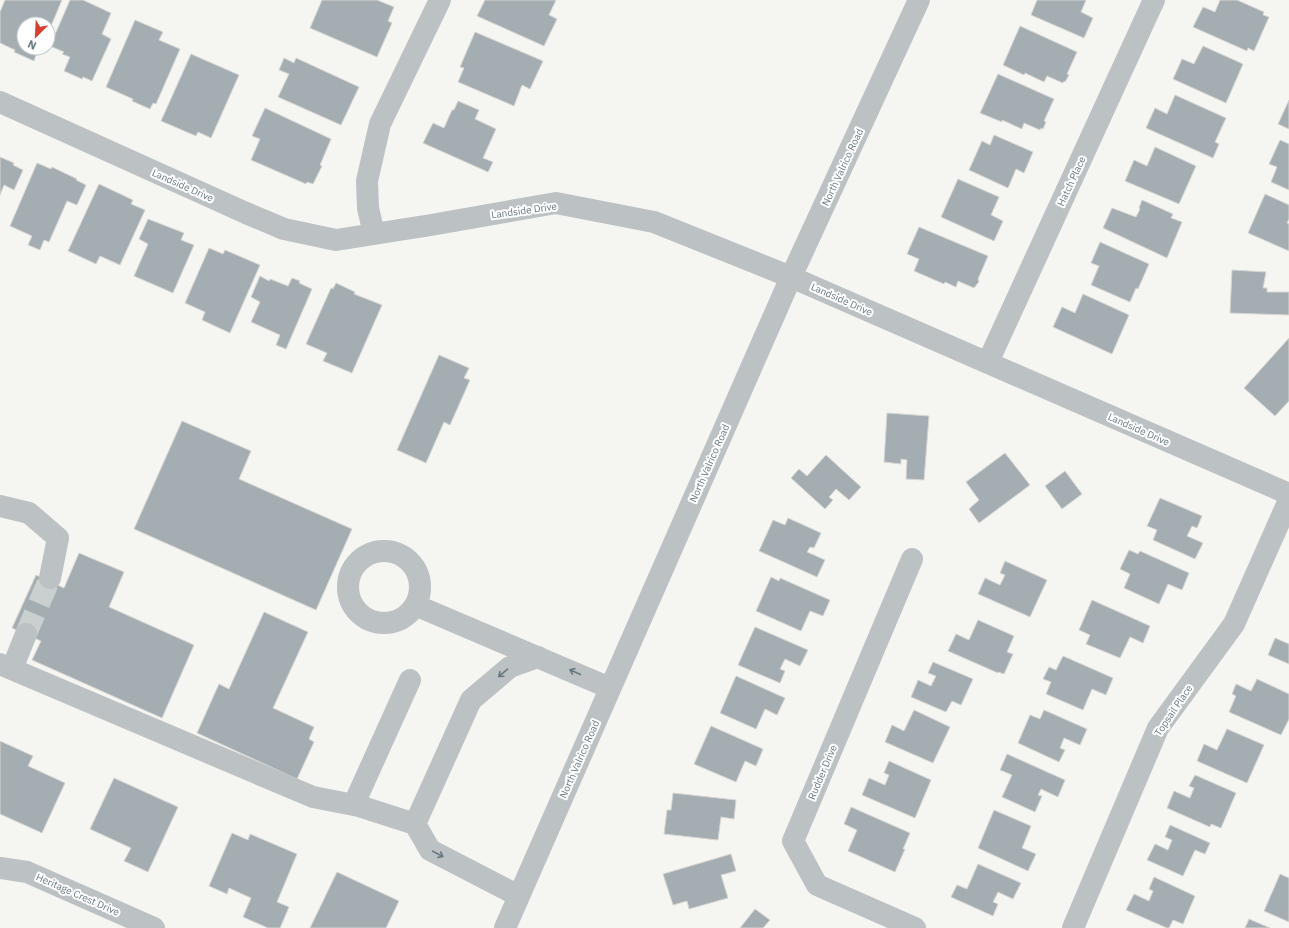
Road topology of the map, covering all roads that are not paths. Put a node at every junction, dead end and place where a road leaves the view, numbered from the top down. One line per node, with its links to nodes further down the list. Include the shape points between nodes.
1 (440, 0): 5 (street, via 380,124 366,181 368,208)
2 (919, 0): 6 (street, North Valrico Road)
3 (1154, 0): 7 (street, Hatch Place)
4 (0, 102): 5 (street, Landside Drive, via 284,229 336,240)
5 (374, 234): 6 (street, Landside Drive, via 556,203 654,222)
6 (791, 276): 7 (street, Landside Drive); 18 (street, North Valrico Road)
7 (988, 362): 8 (street, Landside Drive)
8 (1289, 494)
9 (1289, 500): 26 (street, Topsail Place, via 1234,624 1158,728)
10 (0, 506): 12 (street, via 29,513 58,538)
11 (912, 559): 25 (street, Rudder Drive, via 793,841 817,885)
12 (50, 578)
13 (416, 605): 15 (street)
14 (26, 634): 16 (street)
15 (538, 657): 18 (street, one-way to 15); 20 (street, one-way to 20, via 510,667 471,700)
16 (6, 667): 19 (street, via 312,796)
17 (410, 680): 19 (street, via 358,795)
18 (610, 688): 22 (street, North Valrico Road)
19 (359, 806): 20 (street)
20 (415, 824): 22 (street, one-way to 22, via 430,850)
21 (0, 868): 23 (street, Heritage Crest Drive, via 27,872)
22 (519, 896): 24 (street, North Valrico Road)
23 (154, 928)
24 (505, 928)
25 (915, 928)
26 (1073, 928)

